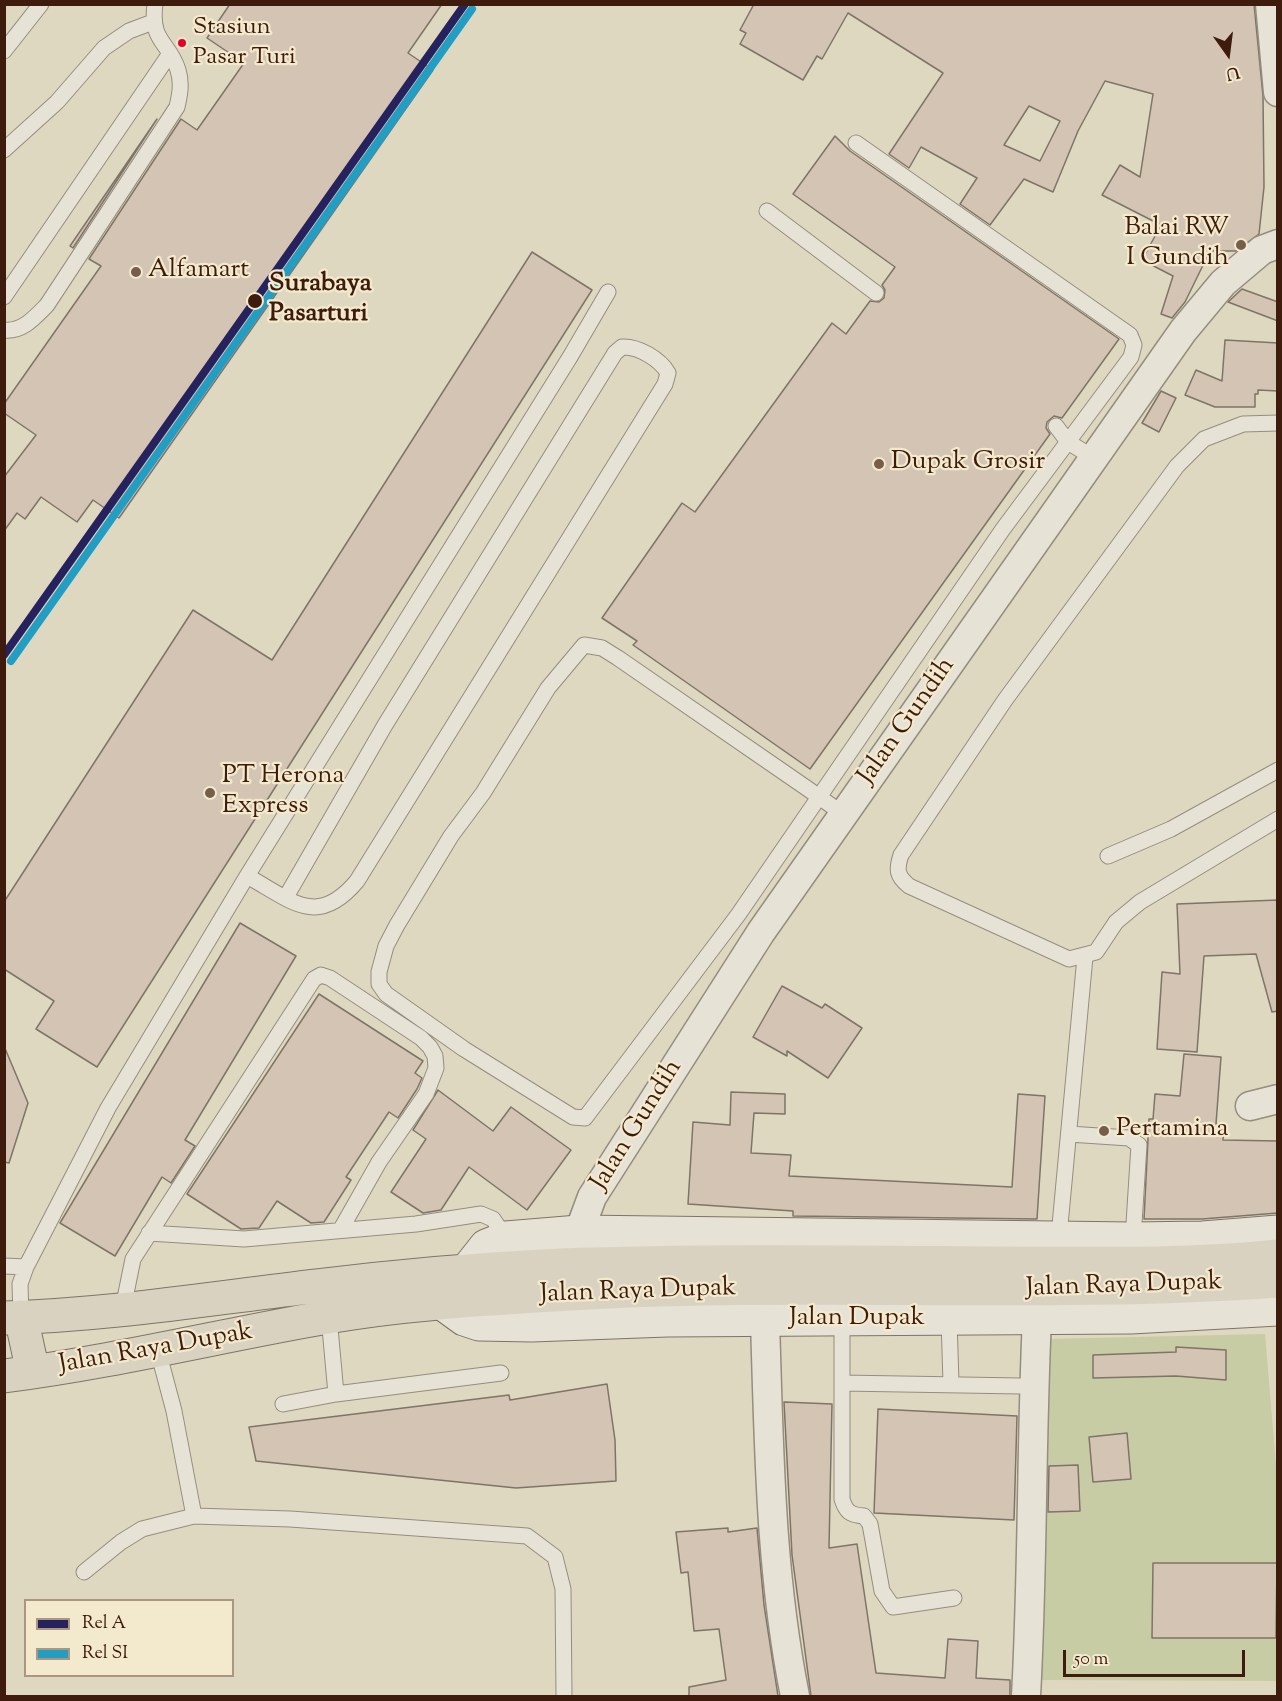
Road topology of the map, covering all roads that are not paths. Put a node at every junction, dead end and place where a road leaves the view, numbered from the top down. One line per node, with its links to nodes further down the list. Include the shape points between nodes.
1 (41, 4): 5 (lane)
2 (155, 4): 4 (lane)
3 (1270, 4): 7 (street)
4 (153, 22): 6 (lane); 8 (lane, via 129,31 104,48 30,128)
5 (4, 51)
6 (169, 55): 14 (lane); 15 (lane, via 178,68 181,88 177,107 47,305 31,322)
7 (1278, 92)
8 (7, 141)
9 (856, 143): 18 (lane, via 1130,335 1134,345 1131,357)
10 (767, 211): 13 (lane)
11 (1278, 243): 19 (street, Jalan Gundih, via 1262,250 1223,283 1198,312)
12 (608, 292): 25 (lane)
13 (876, 293)
14 (4, 297)
15 (4, 330)
16 (1278, 423): 27 (lane, via 1243,424 1204,439 1177,466 1005,700 901,855 899,878 909,886 1069,958)
17 (1056, 426): 18 (lane)
18 (1068, 442): 19 (lane); 21 (lane, via 1003,529)
19 (1094, 458): 22 (street, Jalan Gundih)
20 (1278, 770): 24 (lane, via 1171,829)
21 (818, 797): 21 (lane, via 738,915 585,1118 573,1117 464,1049 386,994 379,984 386,946 397,925 548,688 584,645 602,648 618,658); 22 (lane)
22 (843, 814): 32 (street, Jalan Gundih, via 761,932 592,1197)
23 (1278, 819): 27 (lane, via 1140,902 1116,922 1096,952)
24 (1108, 856)
25 (247, 876): 26 (lane); 40 (lane, via 108,1108)
26 (286, 897): 26 (lane, via 315,909 326,907 343,897 357,881 665,384 668,373 662,363 629,347 615,353 385,724)
27 (1085, 957): 30 (lane)
28 (1278, 1099): 29 (street)
29 (1250, 1106)
30 (1069, 1134): 34 (lane); 36 (lane, via 1129,1138 1138,1145)
31 (341, 1229): 33 (lane, via 244,1239); 33 (lane, via 379,1162 426,1094 435,1062 430,1047 421,1038 321,975 314,979); 35 (lane, via 416,1224 481,1214 493,1219)
32 (579, 1232): 35 (main road); 37 (main road)
33 (149, 1233): 43 (lane, via 133,1259)
34 (1059, 1236): 36 (main road); 37 (main road)
35 (506, 1238): 41 (main road, via 486,1246)
36 (1133, 1239): 38 (main road, via 1203,1238)
37 (899, 1250): 38 (main road, Jalan Raya Dupak, via 1138,1264 1237,1260); 41 (main road, Jalan Raya Dupak)
38 (1277, 1253): 42 (main road, Jalan Raya Dupak, via 1212,1286 766,1289 573,1294)
39 (4, 1266): 40 (lane)
40 (26, 1267): 45 (lane)
41 (467, 1270): 43 (main road, Jalan Raya Dupak, via 155,1308)
42 (442, 1303): 46 (main road, Jalan Raya Dupak); 50 (main road, Jalan Dupak, via 464,1319 479,1324)
43 (123, 1308): 45 (main road, Jalan Raya Dupak)
44 (1278, 1310): 48 (main road, Jalan Dupak)
45 (13, 1317): 53 (main road)
46 (330, 1317): 51 (main road, Jalan Raya Dupak); 57 (lane)
47 (842, 1318): 49 (main road, Jalan Dupak); 50 (main road, Jalan Dupak); 54 (lane)
48 (1037, 1318): 49 (main road, Jalan Dupak); 64 (street)
49 (949, 1319): 55 (lane)
50 (765, 1321): 63 (street, via 771,1524)
51 (158, 1351): 53 (main road, Jalan Raya Dupak); 59 (lane)
52 (501, 1373): 57 (lane)
53 (19, 1374)
54 (842, 1383): 55 (lane); 61 (lane, via 842,1499 851,1515 864,1516 870,1524 886,1600 893,1607)
55 (951, 1383): 56 (lane)
56 (1021, 1386)
57 (336, 1394): 58 (lane)
58 (283, 1404)
59 (194, 1516): 60 (lane, via 142,1528); 62 (lane, via 526,1536 555,1557 563,1589)
60 (84, 1572)
61 (954, 1598)
62 (564, 1696)
63 (795, 1696)
64 (1026, 1696)

